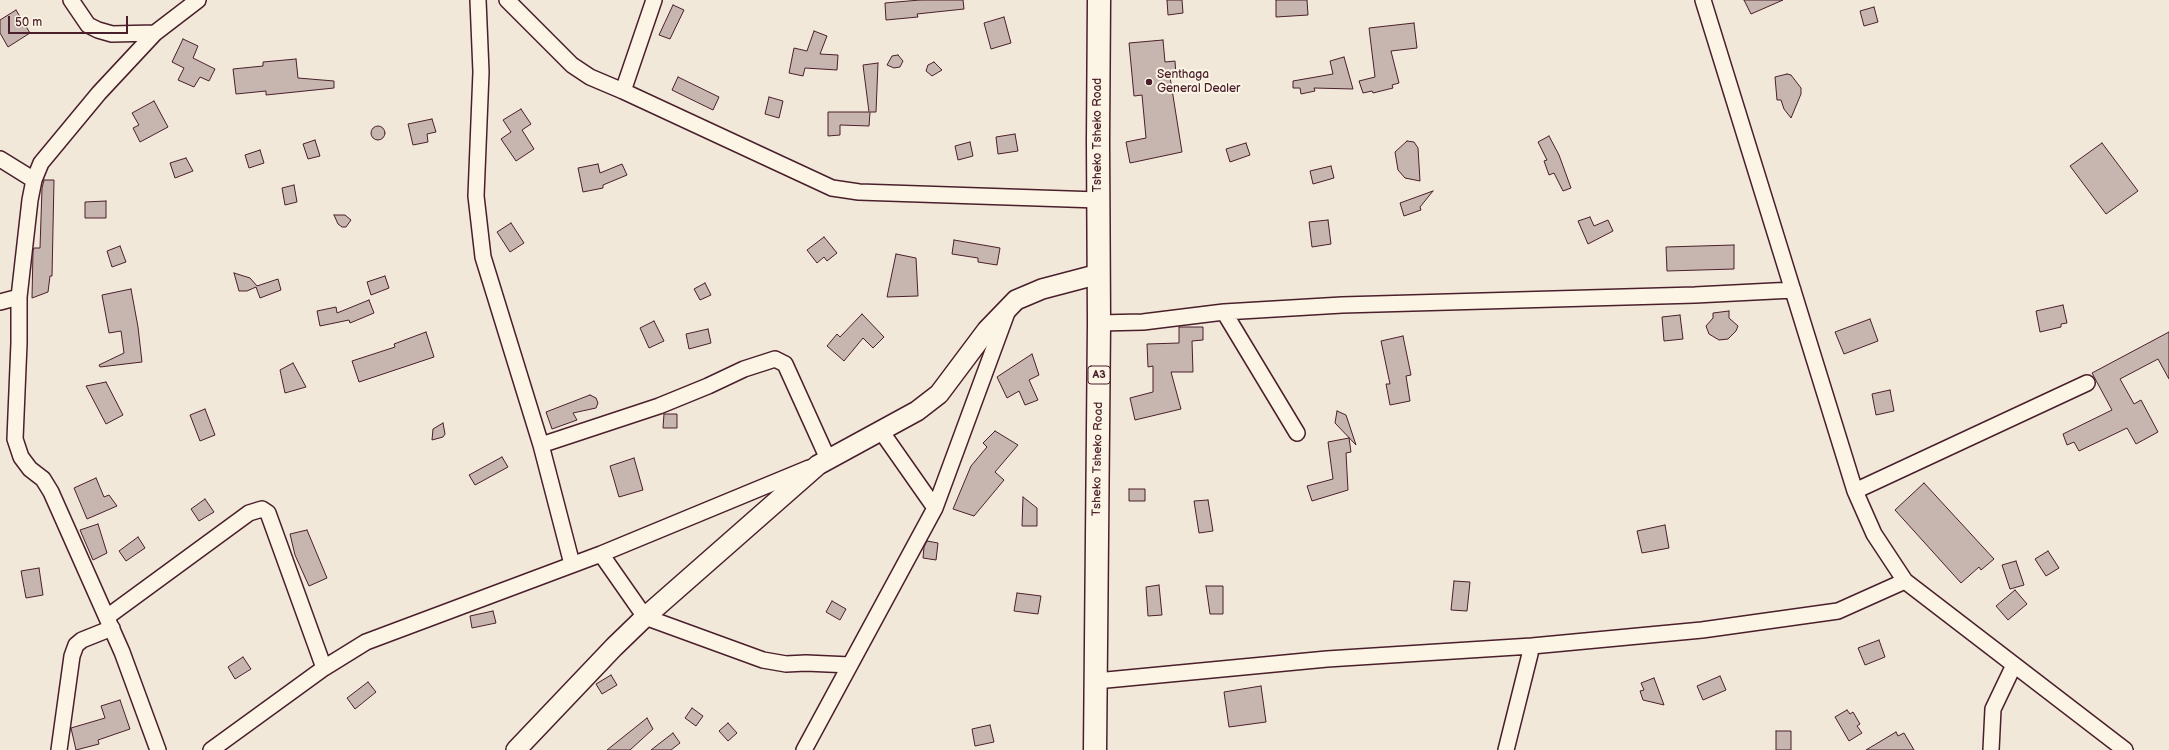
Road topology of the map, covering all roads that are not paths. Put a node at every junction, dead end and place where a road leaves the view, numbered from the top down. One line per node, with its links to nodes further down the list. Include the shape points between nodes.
1 (71, 0): 8 (street, via 88,25 98,30 112,34)
2 (198, 0): 8 (street)
3 (478, 0): 23 (street, via 481,72 476,196 483,257)
4 (508, 0): 9 (street, via 576,69)
5 (654, 0): 9 (street)
6 (1099, 0): 12 (highway, Tsheko Tsheko Road / A3)
7 (1703, 0): 14 (street)
8 (155, 33): 11 (street, via 53,147 41,163)
9 (623, 91): 12 (street, via 832,188 844,191)
10 (0, 159): 11 (street)
11 (34, 180): 15 (street)
12 (1098, 200): 13 (highway, Tsheko Tsheko Road / A3)
13 (1099, 274): 17 (street, via 1025,294); 19 (highway, Tsheko Tsheko Road / A3)
14 (1793, 290): 18 (street, via 1342,305); 25 (street)
15 (18, 297): 16 (street); 31 (street, via 15,439 21,457 51,492)
16 (0, 302)
17 (1009, 307): 21 (street, via 987,330 940,394 917,411); 26 (street)
18 (1224, 312): 19 (street, via 1143,322); 22 (street)
19 (1100, 323): 36 (highway, Tsheko Tsheko Road / A3)
20 (2087, 383): 25 (street)
21 (881, 431): 24 (street); 26 (street)
22 (1297, 433)
23 (541, 445): 24 (street, via 659,406 744,368 775,359 785,364); 28 (street)
24 (823, 462): 27 (street); 30 (street)
25 (1855, 491): 29 (street, via 1874,534)
26 (935, 508): 33 (street)
27 (601, 554): 28 (street); 30 (street)
28 (572, 564): 35 (street, via 366,642)
29 (1905, 581): 32 (street, via 1838,611 1702,630); 34 (street)
30 (646, 617): 33 (street, via 763,660 786,664); 40 (street)
31 (109, 623): 35 (street, via 248,513 262,509 268,513); 37 (street, via 76,646 70,670); 38 (street)
32 (1532, 646): 36 (street, via 1327,659); 43 (street)
33 (850, 665): 41 (street)
34 (2014, 666): 44 (street, via 1993,709); 45 (street)
35 (324, 668): 39 (street)
36 (1096, 681): 42 (highway, Tsheko Tsheko Road / A3)
37 (59, 750)
38 (158, 750)
39 (211, 750)
40 (516, 750)
41 (804, 750)
42 (1095, 750)
43 (1506, 750)
44 (1991, 750)
45 (2125, 750)

